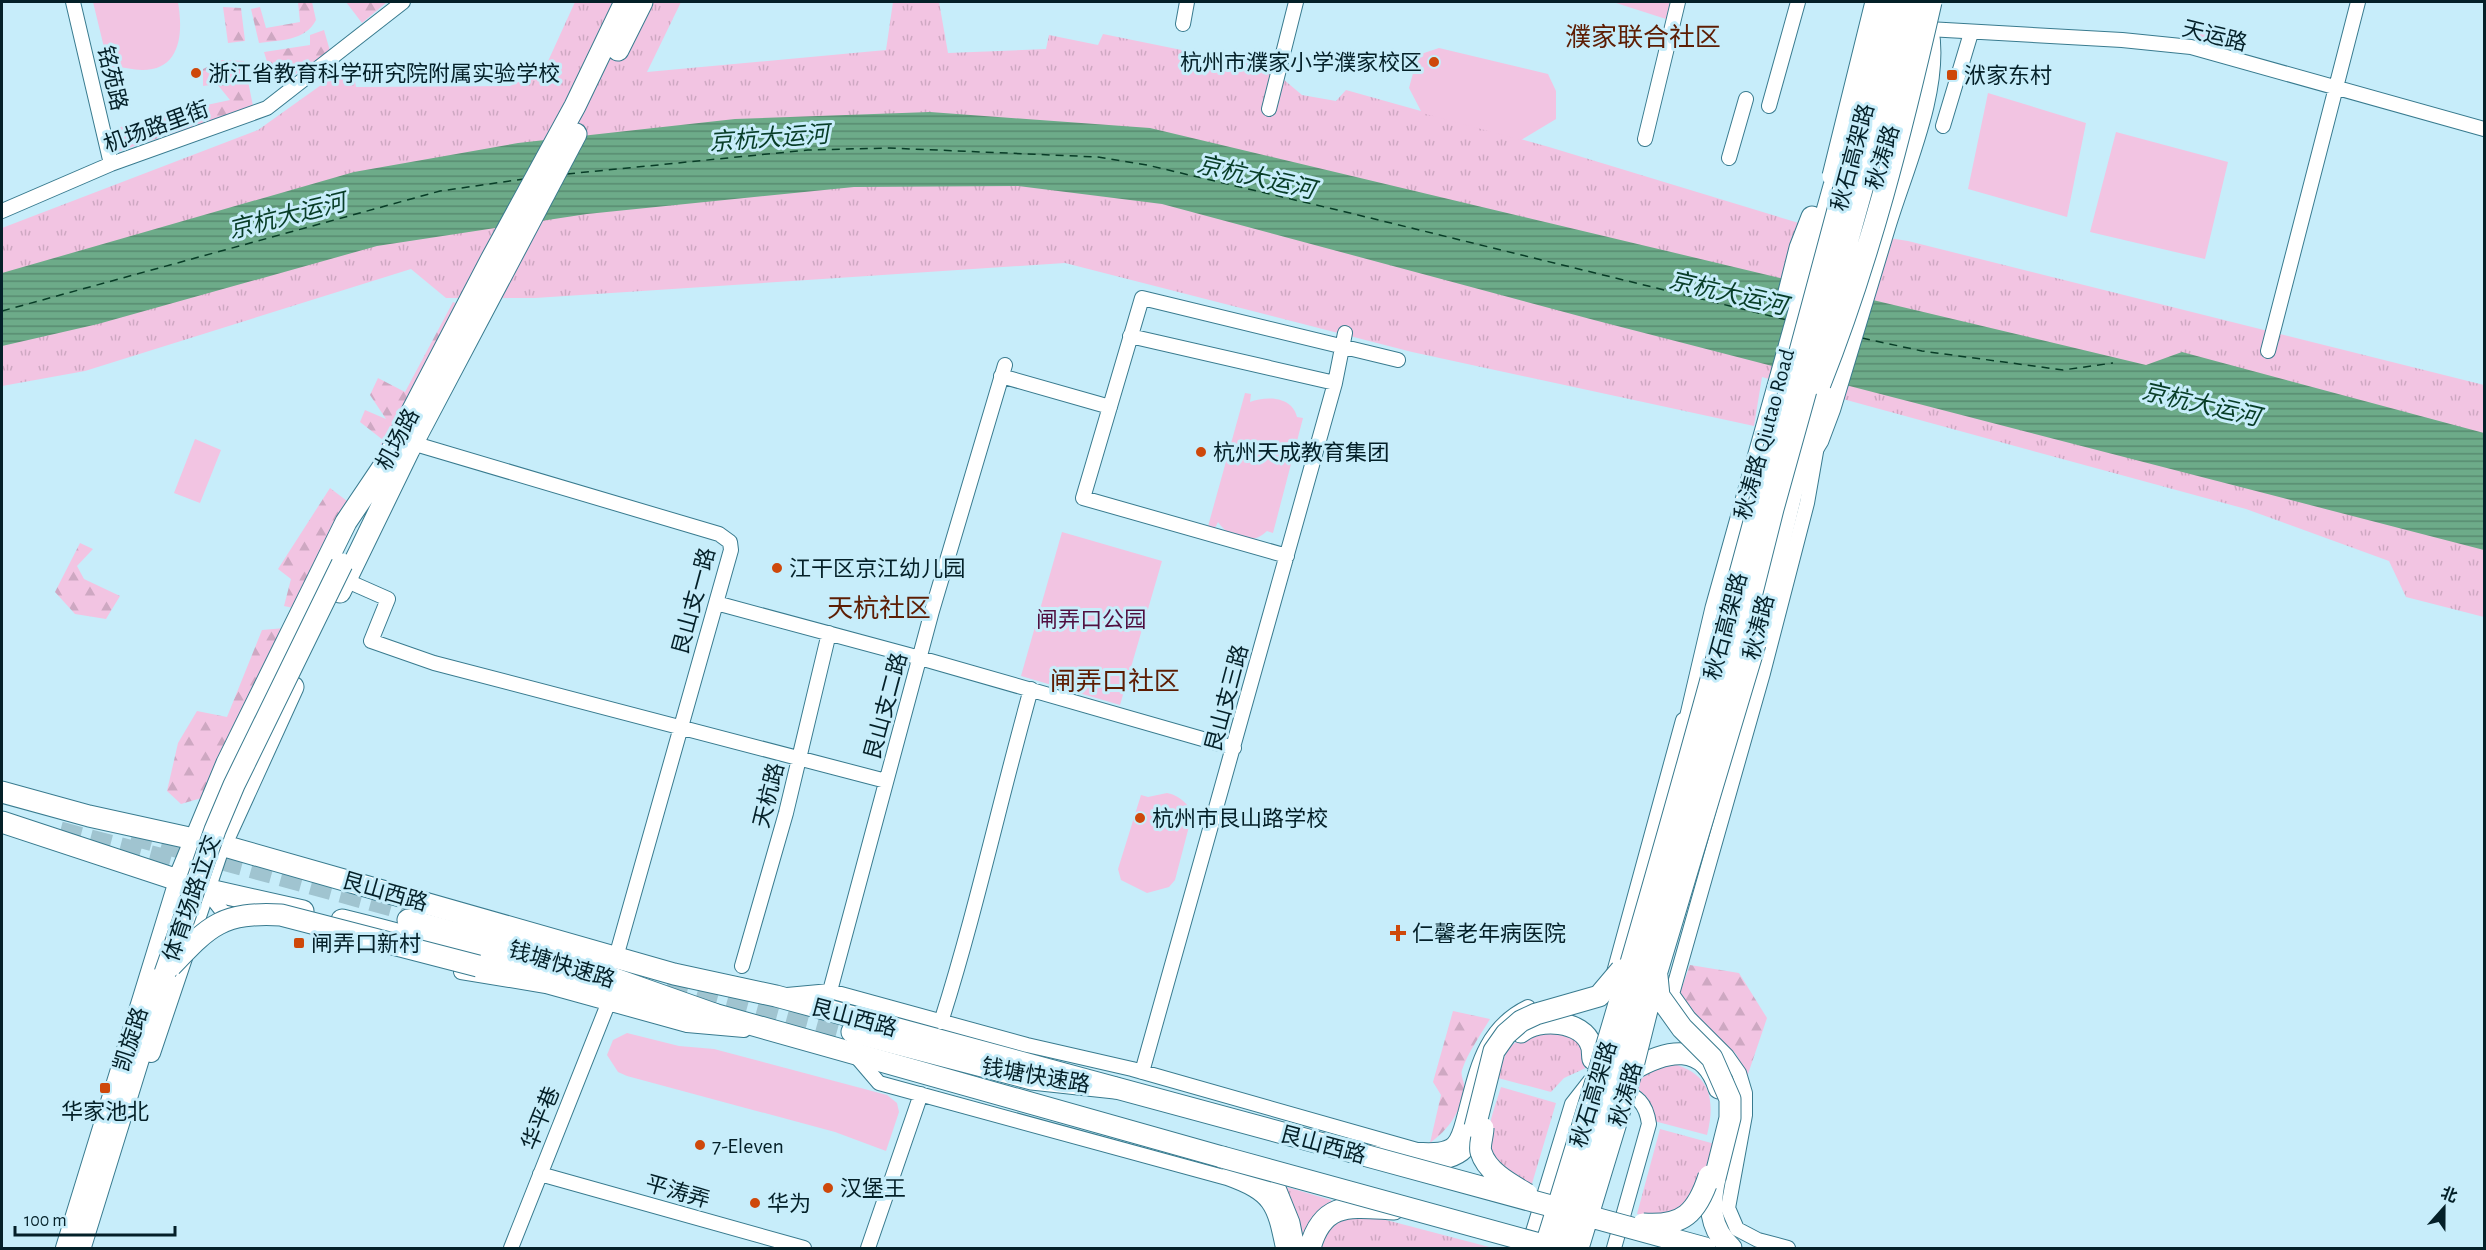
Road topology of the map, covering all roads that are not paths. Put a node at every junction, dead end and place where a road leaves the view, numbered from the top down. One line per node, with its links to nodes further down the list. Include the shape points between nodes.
1 (73, 2): 24 (street, 铭苑路)
2 (403, 2): 24 (street, 机场路里街, via 267,108)
3 (625, 2): 18 (main road, 机场路)
4 (642, 2): 18 (main road, 机场路)
5 (1187, 2): 12 (street)
6 (1296, 2): 19 (street)
7 (1678, 2): 22 (street)
8 (1798, 2): 17 (street)
9 (1922, 2): 13 (main road); 34 (main road, 秋涛路, bridge, via 1894,118); 34 (main road, bridge, via 1905,115 1854,287); 100 (main road, 秋石高架路, bridge, via 1773,509 1724,704)
10 (2358, 2): 15 (street)
11 (1884, 5): 26 (main road, 秋涛路, via 1854,122); 28 (main road, bridge); 98 (main road, 秋石高架路, bridge, via 1668,832)
12 (1183, 24)
13 (1928, 29): 14 (street, 天运路); 37 (main road, via 1926,86 1878,248)
14 (1971, 33): 15 (street, 天运路, via 2191,47); 20 (street)
15 (2335, 89): 21 (street, 天运路); 31 (street)
16 (1746, 99): 23 (street)
17 (1769, 106)
18 (582, 108): 27 (main road, 机场路)
19 (1269, 109)
20 (1943, 126)
21 (2484, 129)
22 (1644, 139)
23 (1729, 158)
24 (111, 165): 25 (street, 机场路里街)
25 (2, 211)
26 (1815, 228): 28 (main road, 秋涛路 Qiutao Road); 36 (main road, via 1798,256 1769,382)
27 (499, 262): 38 (main road, 机场路); 39 (main road, 机场路)
28 (1807, 278): 36 (main road, 秋涛路 Qiutao Road)
29 (1130, 336): 30 (street, via 1142,298); 33 (street); 35 (street)
30 (1344, 339): 32 (street); 33 (street, 艮山支三路)
31 (2268, 351)
32 (1398, 360)
33 (1335, 383): 40 (street, 艮山支三路)
34 (1812, 404): 37 (main road, 秋涛路)
35 (1110, 407): 40 (street, via 1083,498); 47 (street, 艮山支二路, via 1003,370)
36 (1769, 416): 44 (main road, 秋涛路 Qiutao Road)
37 (1816, 431): 43 (street, via 1808,502); 46 (main road, 秋涛路, via 1795,473)
38 (410, 446): 41 (main road, 体育场路立交); 42 (street, 艮山支一路, via 719,534 730,542 731,550)
39 (383, 467): 41 (main road, 体育场路立交); 55 (main road, 机场路, via 346,522)
40 (1287, 556): 50 (street, 艮山支三路)
41 (344, 572): 49 (street, via 388,599 371,641 434,663); 56 (main road); 63 (main road, 体育场路立交, bridge, via 234,785)
42 (716, 603): 45 (street); 49 (street, 艮山支一路)
43 (1780, 605): 46 (street); 67 (street, via 1742,755)
44 (1716, 608): 65 (main road, 秋涛路, via 1683,750)
45 (829, 633): 47 (street); 51 (street, 天杭路)
46 (1755, 644): 62 (main road, 秋涛路, bridge)
47 (920, 658): 48 (street); 52 (street, 艮山支二路)
48 (1031, 689): 50 (street); 71 (street, via 980,892)
49 (681, 727): 51 (street); 60 (street, 艮山支一路)
50 (1234, 748): 77 (street, 艮山支三路)
51 (799, 758): 52 (street); 61 (street, 天杭路)
52 (886, 781): 66 (street, 艮山支二路)
53 (2, 792): 55 (main road, 艮山西路)
54 (2, 822): 57 (main road, 艮山西路)
55 (193, 840): 56 (main road, 艮山西路); 57 (main road, 机场路)
56 (221, 845): 58 (main road, 凯旋路); 60 (main road, 艮山西路)
57 (178, 881): 58 (main road, 艮山西路); 87 (main road, 凯旋路)
58 (205, 889): 64 (main road, 艮山西路, via 440,944); 69 (street, 艮山西路, via 223,912 473,975 546,986); 89 (main road, 凯旋路)
59 (408, 920): 70 (main road, 钱塘快速路, via 581,967)
60 (616, 957): 68 (main road, 艮山西路)
61 (742, 966)
62 (1657, 971): 76 (main road, 秋涛路, bridge); 104 (main road, bridge, via 1659,996 1682,1028 1712,1058 1730,1099 1730,1118 1710,1202 1713,1223)
63 (165, 973): 64 (main road, bridge, via 205,930 252,913 281,915 478,966); 88 (main road, 体育场路立交)
64 (542, 974): 70 (main road, 艮山西路, via 660,1005)
65 (1617, 975): 67 (street); 75 (main road, 秋涛路); 77 (street, via 1581,993 1537,1003 1510,1016 1492,1036 1481,1058 1452,1145 1435,1150 1417,1150); 78 (street, via 1634,1021); 81 (main road, bridge, via 1599,996 1536,1014 1506,1034 1494,1051 1475,1127 1467,1145 1455,1155 1425,1160)
66 (830, 991): 68 (street); 71 (street)
67 (1672, 994): 78 (street, via 1639,1024); 105 (street, via 1689,1018 1727,1056 1739,1073 1745,1093 1745,1116 1728,1208 1737,1229)
68 (776, 996): 79 (main road, 艮山西路)
69 (608, 1004): 72 (street, 艮山西路, via 687,1025); 83 (street, 华平巷)
70 (714, 1014): 72 (main road, 艮山西路)
71 (941, 1022): 77 (street)
72 (773, 1032): 74 (main road, 艮山西路)
73 (852, 1032): 79 (main road, 钱塘快速路, via 1032,1079)
74 (855, 1055): 80 (street, via 879,1083); 82 (main road, 艮山西路)
75 (1593, 1059): 84 (main road, bridge, via 1591,1043 1581,1032 1544,1021 1525,1028 1503,1054 1481,1151 1500,1178); 97 (main road, 秋涛路, bridge)
76 (1632, 1070): 86 (main road, bridge, via 1669,1053 1696,1058 1716,1078 1724,1115 1704,1191 1688,1216 1665,1226); 101 (main road, 秋涛路, bridge)
77 (1142, 1072)
78 (1618, 1086): 96 (street, via 1590,1081 1572,1104); 102 (street, via 1638,1096 1647,1110 1649,1124)
79 (1115, 1088): 81 (main road, 艮山西路)
80 (921, 1094): 92 (street); 93 (street, via 1255,1188 1270,1204)
81 (1359, 1154): 84 (main road, 艮山西路, bridge)
82 (1222, 1157): 85 (main road, 艮山西路, bridge); 94 (main road, bridge, via 1274,1186 1289,1222)
83 (540, 1174): 90 (street, 华平巷); 91 (street, 平涛弄)
84 (1550, 1208): 86 (main road, 艮山西路, bridge)
85 (1412, 1209): 95 (main road, bridge, via 1347,1207 1328,1214 1314,1232); 99 (main road, 艮山西路, bridge)
86 (1605, 1221): 103 (main road, 艮山西路, bridge)
87 (65, 1248)
88 (80, 1248)
89 (86, 1248)
90 (511, 1248)
91 (804, 1248)
92 (868, 1248)
93 (1283, 1248)
94 (1294, 1248)
95 (1310, 1248)
96 (1528, 1248)
97 (1535, 1248)
98 (1545, 1248)
99 (1554, 1248)
100 (1565, 1248)
101 (1578, 1248)
102 (1614, 1248)
103 (1705, 1248)
104 (1731, 1248)
105 (1788, 1248)

